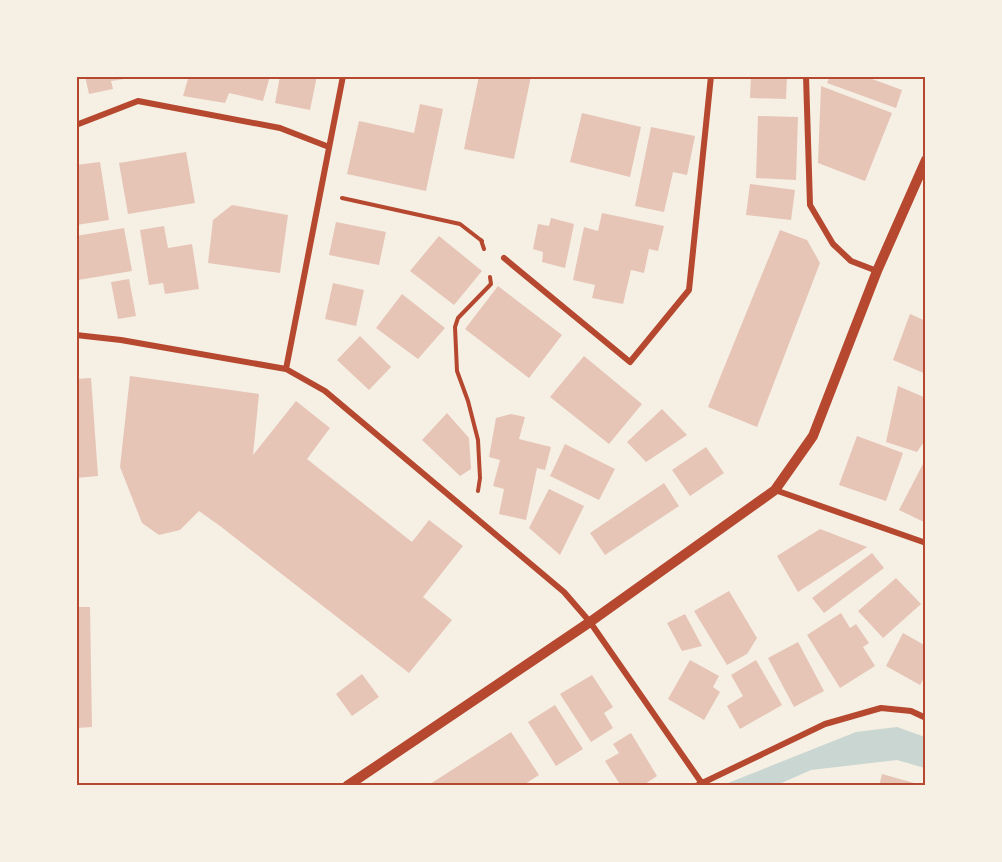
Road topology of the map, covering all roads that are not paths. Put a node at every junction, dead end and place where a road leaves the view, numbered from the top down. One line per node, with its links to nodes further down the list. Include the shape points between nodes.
1 (343, 76): 5 (street)
2 (711, 76): 7 (street, via 689,290 630,362)
3 (806, 76): 8 (street, via 810,205 833,244 850,261)
4 (76, 125): 5 (street, via 138,101 280,128)
5 (329, 147): 10 (street)
6 (926, 160): 8 (street)
7 (504, 258)
8 (877, 271): 11 (street, via 813,436)
9 (76, 335): 10 (street)
10 (286, 369): 13 (street, via 325,391 564,592)
11 (776, 490): 12 (street); 13 (street)
12 (926, 543)
13 (590, 622): 15 (street); 16 (street)
14 (926, 718): 15 (street, via 911,711 881,708 825,724)
15 (698, 784)
16 (347, 786)

